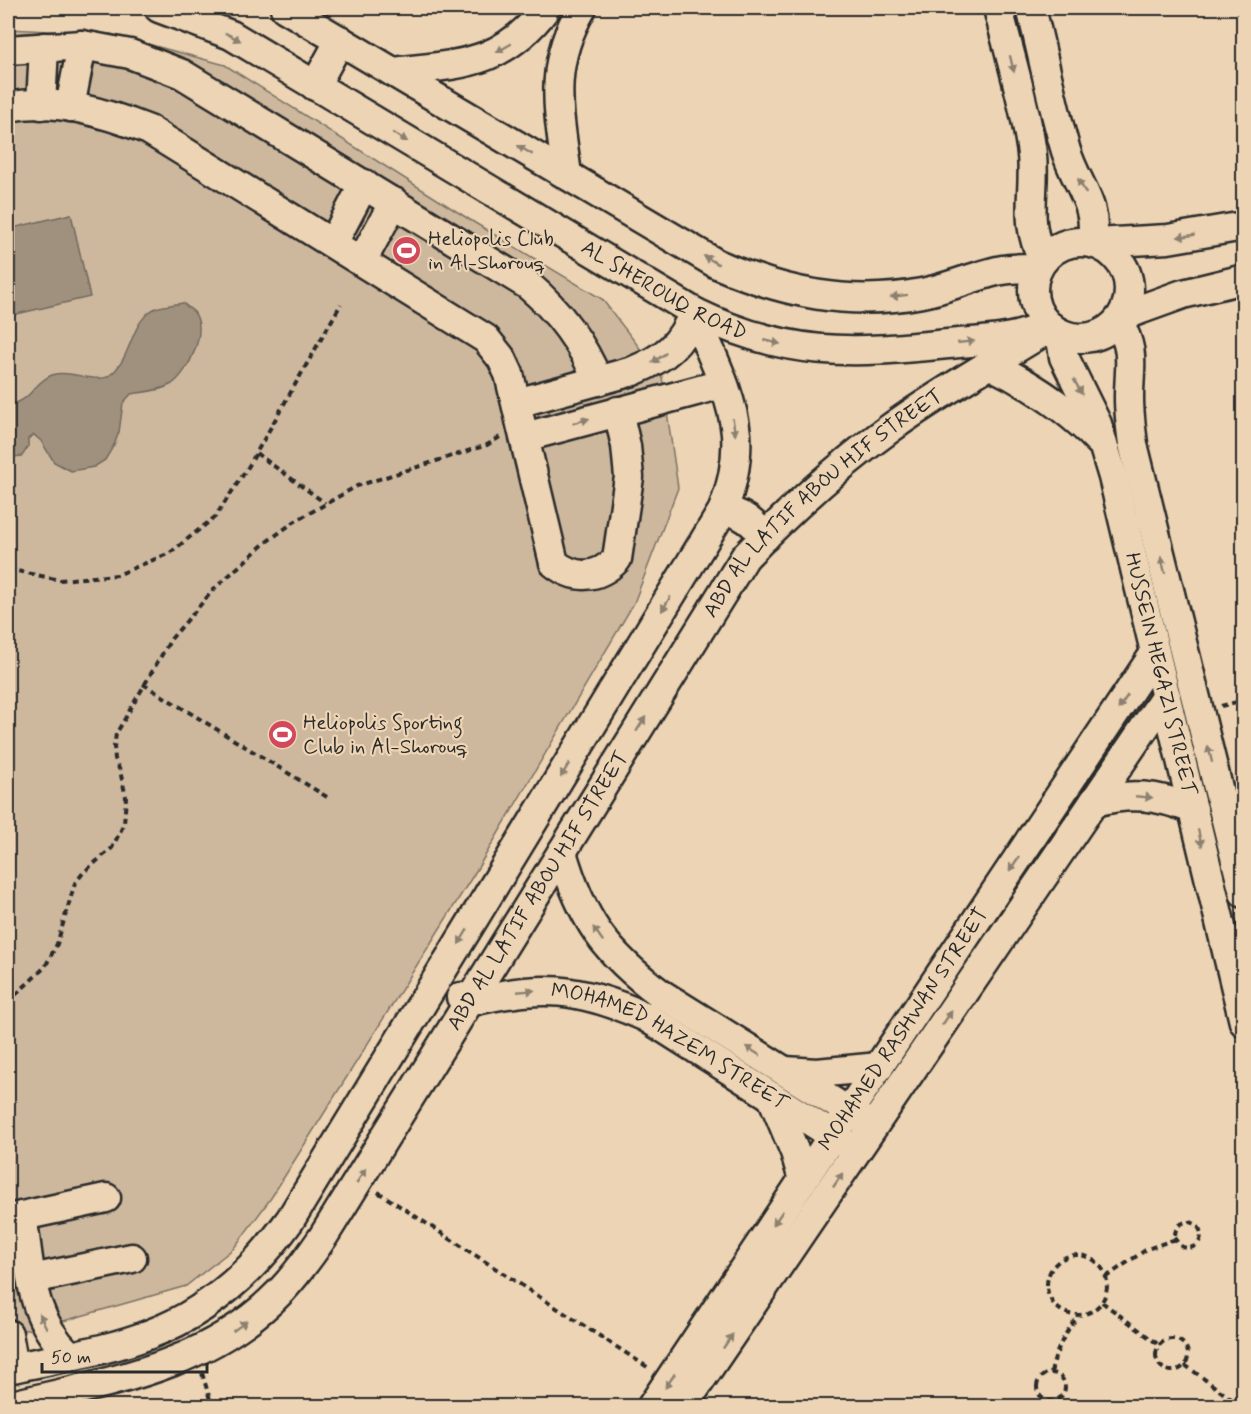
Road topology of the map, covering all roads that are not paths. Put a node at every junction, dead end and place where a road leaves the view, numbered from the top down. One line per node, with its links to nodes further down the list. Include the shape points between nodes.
1 (159, 8): 12 (street, AL SHEROUQ ROAD, one-way to 12, via 231,35)
2 (285, 8): 7 (street)
3 (546, 8): 11 (street, one-way to 11, via 519,38 489,56 465,64)
4 (582, 8): 16 (street, via 564,44 559,67 557,90)
5 (998, 8): 23 (street, one-way to 23, via 1032,148 1030,219)
6 (1031, 8): 21 (street, one-way to 6, via 1093,212 1067,154)
7 (340, 40): 11 (street); 12 (street)
8 (82, 45): 9 (street); 15 (street); 17 (street, via 130,54 182,74)
9 (44, 47): 10 (street); 13 (street)
10 (8, 50)
11 (393, 72): 16 (street, one-way to 11)
12 (315, 86): 25 (street, AL SHEROUQ ROAD, one-way to 25)
13 (40, 105): 14 (street); 15 (street)
14 (8, 107)
15 (70, 107): 20 (street, via 102,113 149,130)
16 (567, 175): 23 (street, one-way to 16, via 1000,270 922,293 880,298 796,292 717,264)
17 (364, 184): 18 (street); 20 (street)
18 (394, 202): 22 (street); 29 (street, via 546,300 576,336)
19 (1244, 225): 21 (street, one-way to 21, via 1168,239)
20 (333, 243): 22 (street)
21 (1094, 243): 23 (street, via 1066,244); 26 (street, via 1114,255 1127,273 1128,303)
22 (362, 261): 32 (street, via 486,339 509,374)
23 (1041, 263): 27 (street, via 1034,282 1034,297 1039,312)
24 (1244, 279): 26 (street, via 1184,294)
25 (694, 312): 27 (street, AL SHEROUQ ROAD, one-way to 27, via 768,341 833,351 1006,338); 29 (street, one-way to 29, via 681,338 659,359); 30 (street, ABD AL LATIF ABOU HIF STREET)
26 (1120, 318): 27 (street, via 1091,337 1080,338); 37 (street, HUSSEIN HEGAZI STREET, one-way to 26, via 1133,444 1131,353)
27 (1053, 328): 28 (street, ABD AL LATIF ABOU HIF STREET); 33 (street, HUSSEIN HEGAZI STREET, one-way to 33)
28 (991, 365): 33 (street, via 1063,408); 35 (street, ABD AL LATIF ABOU HIF STREET, via 940,394 848,460)
29 (598, 381): 32 (street)
30 (722, 384): 31 (street); 34 (street, ABD AL LATIF ABOU HIF STREET, one-way to 34, via 736,434 732,486)
31 (618, 411): 32 (street, one-way to 31); 32 (street, via 627,446 629,477 617,559 592,575 571,574 554,563)
32 (521, 419)
33 (1105, 446): 36 (street, HUSSEIN HEGAZI STREET)
34 (723, 510): 35 (street, via 746,517); 43 (street, ABD AL LATIF ABOU HIF STREET, one-way to 43)
35 (765, 537): 41 (street, ABD AL LATIF ABOU HIF STREET, one-way to 35, via 745,556)
36 (1155, 653): 38 (street, HUSSEIN HEGAZI STREET); 46 (street, MOHAMED RASHWAN STREET, one-way to 46)
37 (1190, 675): 38 (street); 42 (street, HUSSEIN HEGAZI STREET, one-way to 37)
38 (1164, 689): 39 (street, MOHAMED RASHWAN STREET); 40 (street, HUSSEIN HEGAZI STREET)
39 (1094, 802): 40 (street, one-way to 40, via 1117,796 1143,796); 50 (street, MOHAMED RASHWAN STREET, one-way to 39)
40 (1193, 809): 45 (street, HUSSEIN HEGAZI STREET, one-way to 45)
41 (562, 852): 44 (street, ABD AL LATIF ABOU HIF STREET); 47 (street, MOHAMED HAZEM STREET, one-way to 41, via 632,973 587,918)
42 (1244, 893)
43 (435, 982): 44 (street); 59 (street, ABD AL LATIF ABOU HIF STREET, via 290,1220 252,1268 178,1322 122,1344)
44 (469, 1002): 48 (street, MOHAMED HAZEM STREET, one-way to 48, via 504,993 541,990 577,993 612,1002 646,1017); 61 (street, ABD AL LATIF ABOU HIF STREET, one-way to 44, via 164,1366 196,1352 254,1315 303,1266)
45 (1244, 1022)
46 (879, 1066): 47 (street, via 827,1072); 49 (street, MOHAMED RASHWAN STREET)
47 (785, 1071): 49 (street, MOHAMED HAZEM STREET)
48 (772, 1097): 51 (street, MOHAMED HAZEM STREET); 53 (street)
49 (849, 1112): 50 (street, MOHAMED HAZEM STREET); 51 (street, MOHAMED RASHWAN STREET)
50 (873, 1126): 52 (street, MOHAMED RASHWAN STREET)
51 (833, 1136): 52 (street, MOHAMED HAZEM STREET); 53 (street, MOHAMED RASHWAN STREET)
52 (857, 1151): 63 (street, MOHAMED RASHWAN STREET, one-way to 52)
53 (803, 1180): 62 (street, MOHAMED RASHWAN STREET, one-way to 62)
54 (106, 1198): 55 (street)
55 (15, 1217): 57 (street)
56 (132, 1258): 57 (street)
57 (32, 1279): 59 (street, one-way to 57, via 46,1329 36,1305)
58 (8, 1334): 60 (street)
59 (69, 1356): 60 (street, ABD AL LATIF ABOU HIF STREET)
60 (11, 1368)
61 (8, 1406)
62 (652, 1407)
63 (683, 1407)

